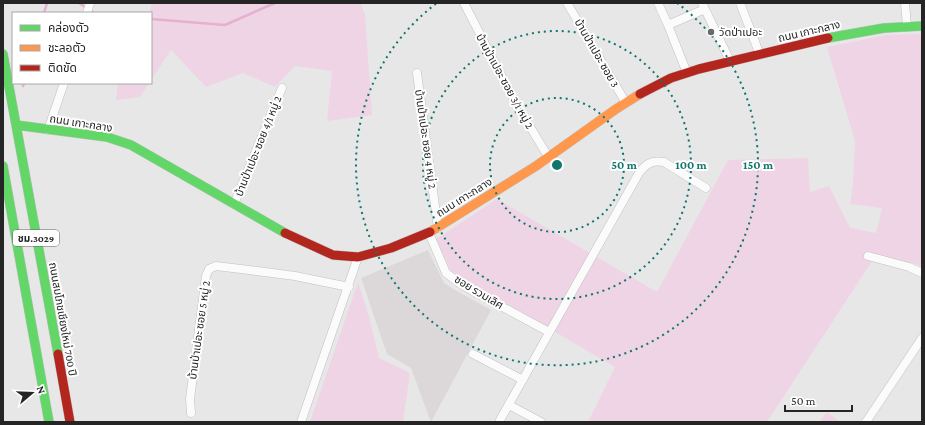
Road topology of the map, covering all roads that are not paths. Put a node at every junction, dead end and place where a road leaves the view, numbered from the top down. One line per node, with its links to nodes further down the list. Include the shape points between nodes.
1 (464, 3): 20 (street, บ้านป่าเปอะ ซอย 3/1 หมู่ 2, via 515,102)
2 (568, 3): 17 (street, บ้านป่าเปอะ ซอย 3)
3 (658, 3): 7 (street)
4 (740, 3): 11 (street)
5 (905, 3): 8 (street)
6 (704, 6): 7 (street); 12 (street)
7 (668, 25): 14 (street)
8 (907, 26): 9 (street, ถนน เกาะกลาง); 11 (street, ถนน เกาะกลาง, via 857,32)
9 (922, 26)
10 (3, 54): 18 (street, ถนนสมโภชเชียงใหม่ 700 ปี / ชม.3029)
11 (760, 54): 12 (street, ถนน เกาะกลาง)
12 (730, 61): 14 (street, ถนน เกาะกลาง)
13 (417, 73): 24 (street, บ้านป่าเปอะ ซอย 4 หมู่ 2)
14 (687, 73): 17 (street, ถนน เกาะกลาง, via 658,84)
15 (64, 84): 19 (street)
16 (282, 88): 23 (street, บ้านป่าเปอะ ซอย 4/1 หมู่ 2)
17 (626, 103): 20 (street, ถนน เกาะกลาง)
18 (16, 125): 19 (street, ถนน เกาะกลาง); 38 (street, ถนนสมโภชเชียงใหม่ 700 ปี / ชม.3029)
19 (48, 130): 23 (street, ถนน เกาะกลาง, via 106,137 131,145)
20 (549, 158): 24 (street, ถนน เกาะกลาง)
21 (3, 166): 37 (street, ชม.3029)
22 (706, 188): 30 (street, via 664,162 647,164 639,173)
23 (234, 204): 27 (street, ถนน เกาะกลาง, via 313,247 333,255)
24 (438, 228): 25 (street, ถนน เกาะกลาง)
25 (429, 233): 27 (street, ถนน เกาะกลาง, via 391,248); 30 (street, ซอย รวมเลิศ, via 446,272 462,285)
26 (868, 256): 28 (street)
27 (358, 257): 29 (street)
28 (922, 273)
29 (349, 287): 35 (street, บ้านป่าเปอะ ซอย 5 หมู่ 2, via 287,275 216,266 209,269 190,399); 39 (street)
30 (549, 332): 33 (street)
31 (922, 338): 41 (street)
32 (473, 354): 33 (street)
33 (523, 380): 34 (street)
34 (509, 405): 36 (street); 40 (street)
35 (191, 413)
36 (500, 420)
37 (49, 422)
38 (70, 422)
39 (301, 422)
40 (541, 422)
41 (866, 422)

